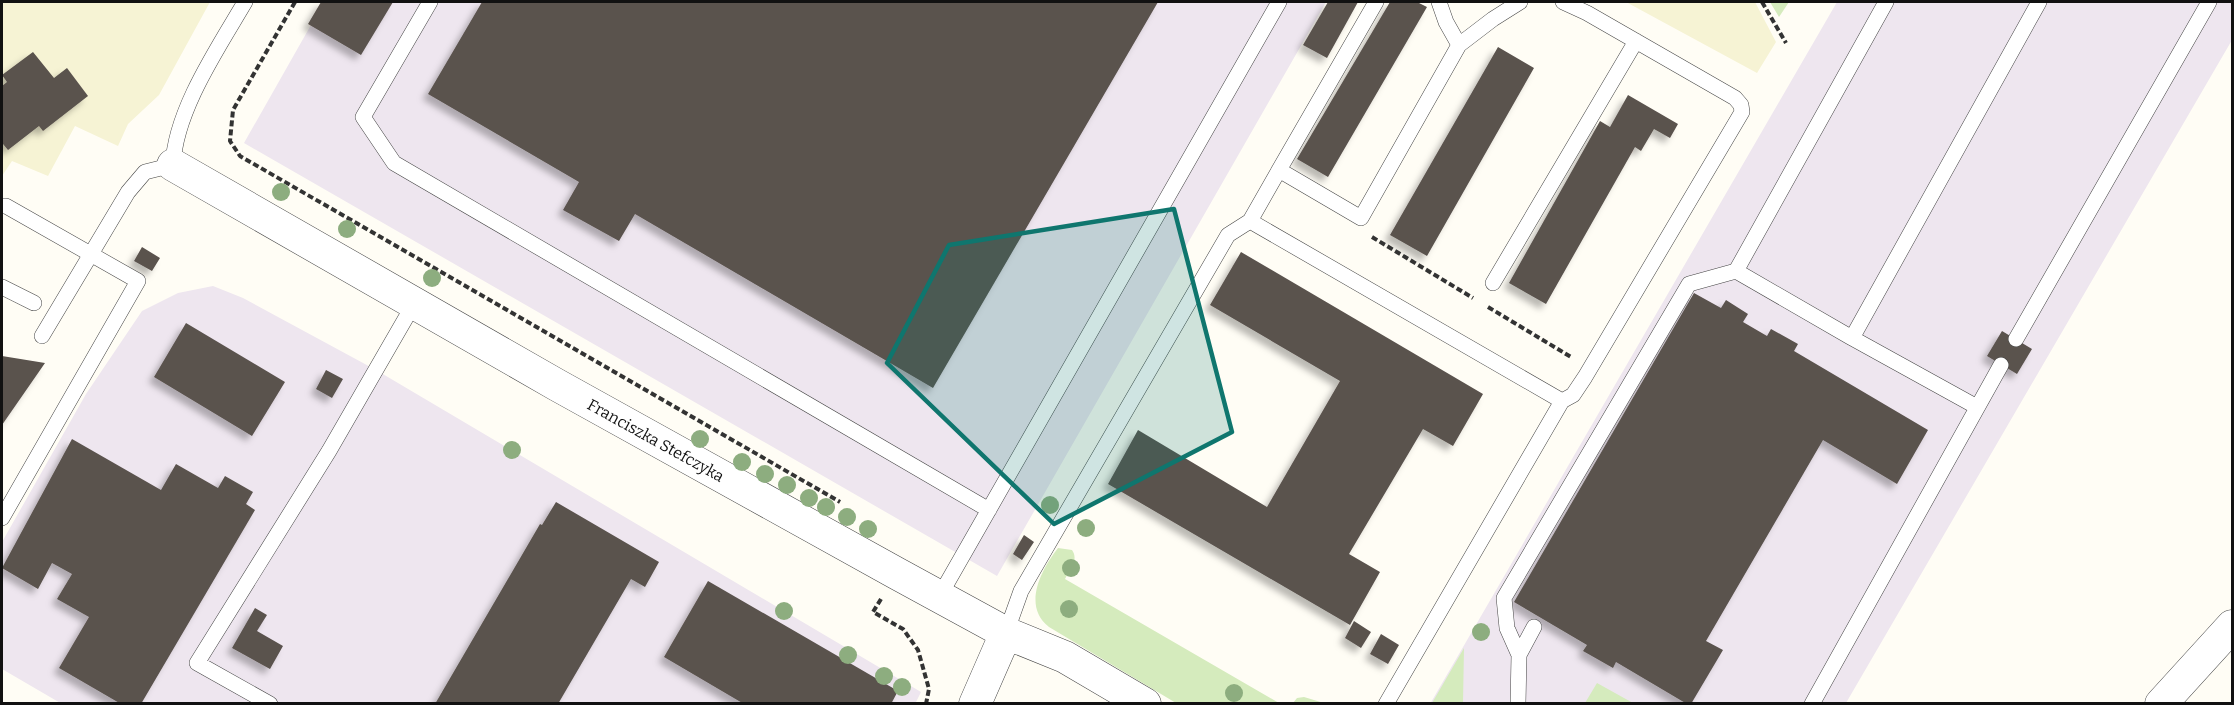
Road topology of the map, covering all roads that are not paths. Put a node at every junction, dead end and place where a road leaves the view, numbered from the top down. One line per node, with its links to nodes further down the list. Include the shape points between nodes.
1 (245, 2): 13 (lane, via 189,102 174,146)
2 (430, 2): 29 (lane, via 363,117 394,163)
3 (1279, 2): 29 (lane)
4 (1376, 2): 14 (lane)
5 (1439, 2): 12 (lane)
6 (1520, 2): 12 (lane)
7 (1563, 2): 11 (lane)
8 (1886, 2): 18 (lane)
9 (2039, 2): 24 (lane)
10 (2209, 2): 25 (lane)
11 (1636, 40): 19 (lane); 27 (lane, via 1735,98 1742,112 1590,369 1573,395)
12 (1458, 45): 14 (lane, via 1361,218)
13 (173, 165): 17 (lane, via 145,172 128,192); 21 (street, Franciszka Stefczyka)
14 (1279, 170): 16 (lane)
15 (2, 206): 17 (lane)
16 (1250, 221): 27 (lane); 34 (lane, via 1228,235 1021,591)
17 (91, 254): 23 (lane); 30 (lane, via 138,281)
18 (1736, 271): 24 (lane); 35 (lane, via 1689,284 1504,598 1507,628)
19 (1493, 283)
20 (2, 287): 22 (lane)
21 (416, 302): 31 (street, Franciszka Stefczyka, via 557,385); 36 (lane, via 197,663)
22 (34, 303)
23 (42, 336)
24 (1852, 338): 28 (lane)
25 (2016, 339)
26 (2001, 364): 28 (lane)
27 (1562, 401): 39 (lane)
28 (1977, 407): 41 (lane)
29 (989, 510): 31 (lane)
30 (2, 518)
31 (939, 597): 34 (street, Franciszka Stefczyka)
32 (2232, 626): 42 (street)
33 (1534, 627): 35 (lane)
34 (1006, 633): 37 (street); 38 (street, Franciszka Stefczyka, via 1065,657)
35 (1519, 655): 40 (lane)
36 (270, 704)
37 (975, 704)
38 (1145, 704)
39 (1386, 704)
40 (1518, 704)
41 (1812, 704)
42 (2161, 704)

